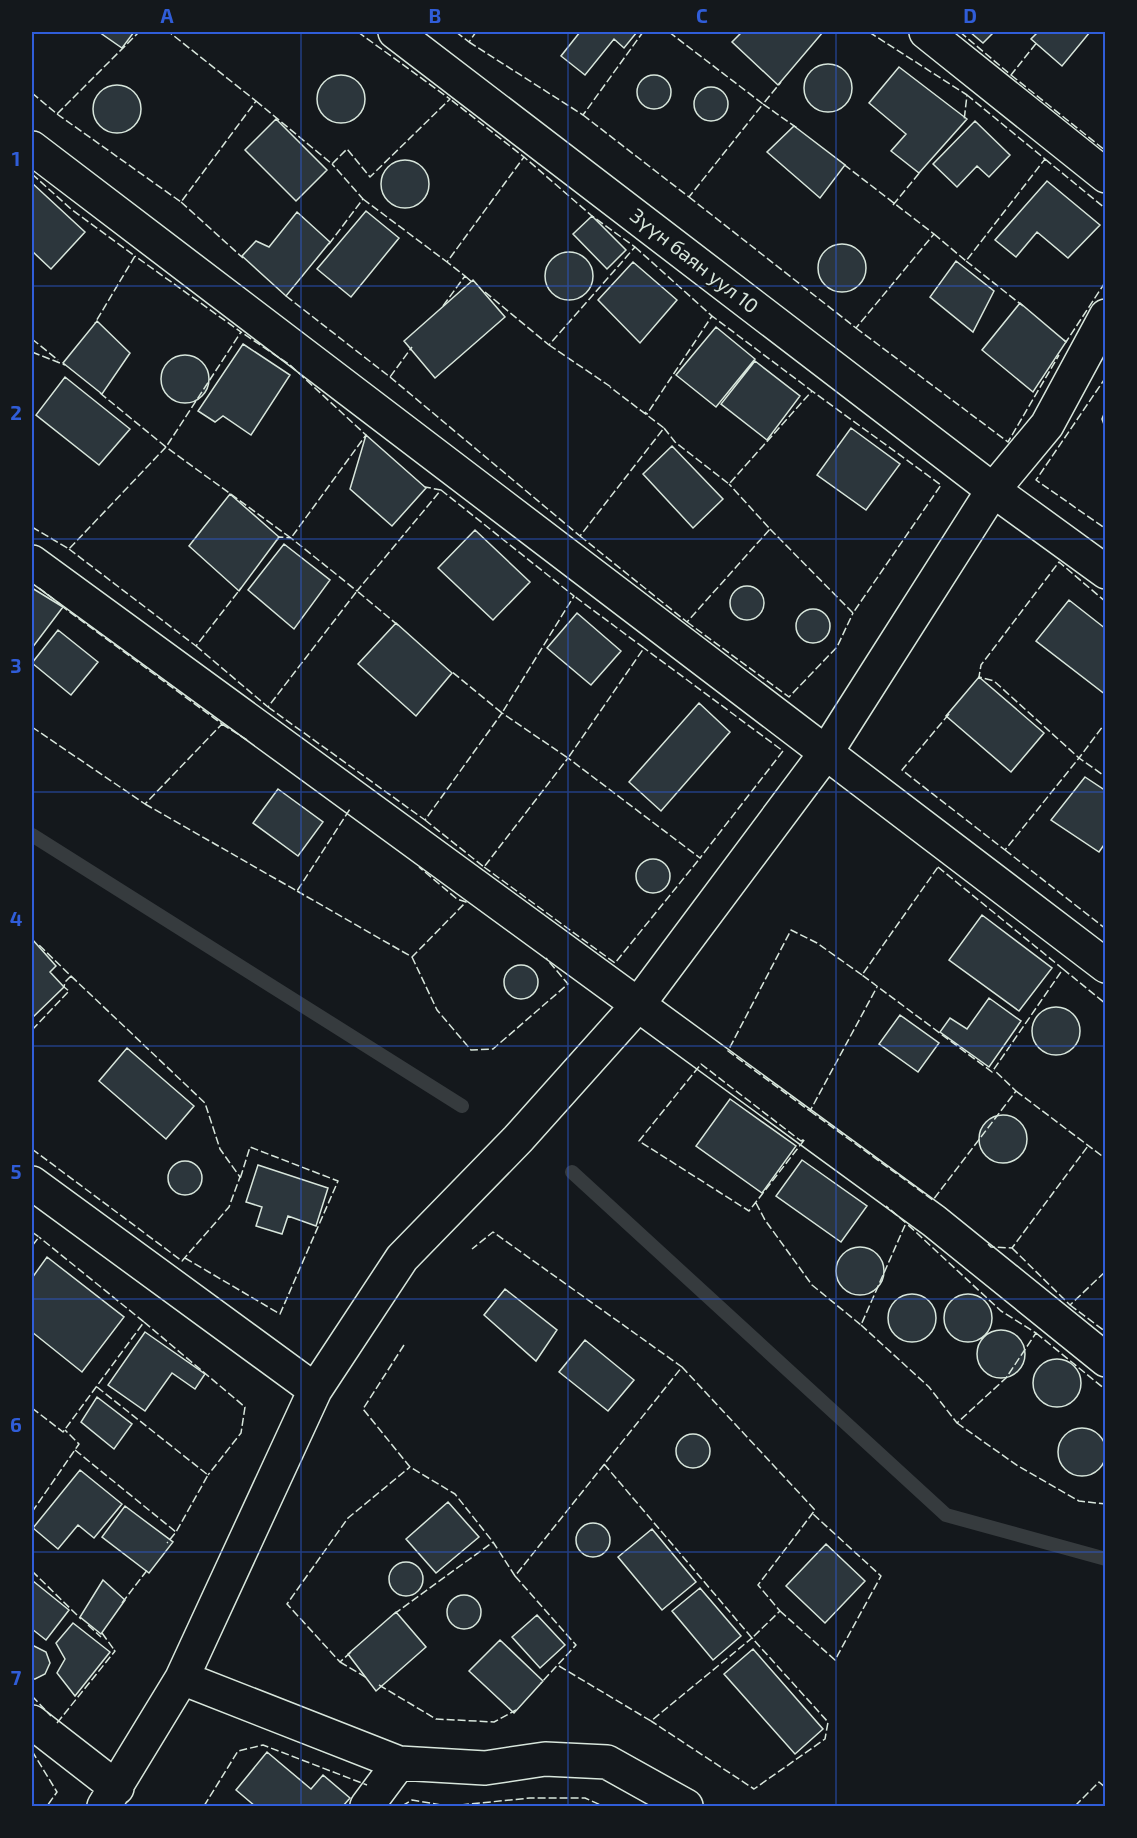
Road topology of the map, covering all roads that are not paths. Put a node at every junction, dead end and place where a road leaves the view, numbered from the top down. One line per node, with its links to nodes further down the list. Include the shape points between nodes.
1 (395, 32): 6 (street, Зүүн баян уул 10)
2 (926, 32): 4 (street)
3 (32, 148): 9 (street)
4 (1106, 176)
5 (1106, 316): 6 (street, via 1047,425)
6 (993, 490): 8 (street, Зүүн баян уул 10); 9 (street)
7 (32, 562): 11 (street)
8 (1106, 572)
9 (825, 754): 10 (street); 11 (street)
10 (1106, 966)
11 (637, 1006): 13 (street, via 934,1221); 14 (street, via 518,1139 402,1258)
12 (32, 1183): 14 (street)
13 (1106, 1360)
14 (315, 1390): 15 (street)
15 (182, 1678): 17 (street); 18 (street)
16 (32, 1722): 18 (street)
17 (399, 1763): 19 (street); 20 (street, via 485,1768 545,1760 607,1762)
18 (110, 1797)
19 (368, 1806)
20 (686, 1806)

